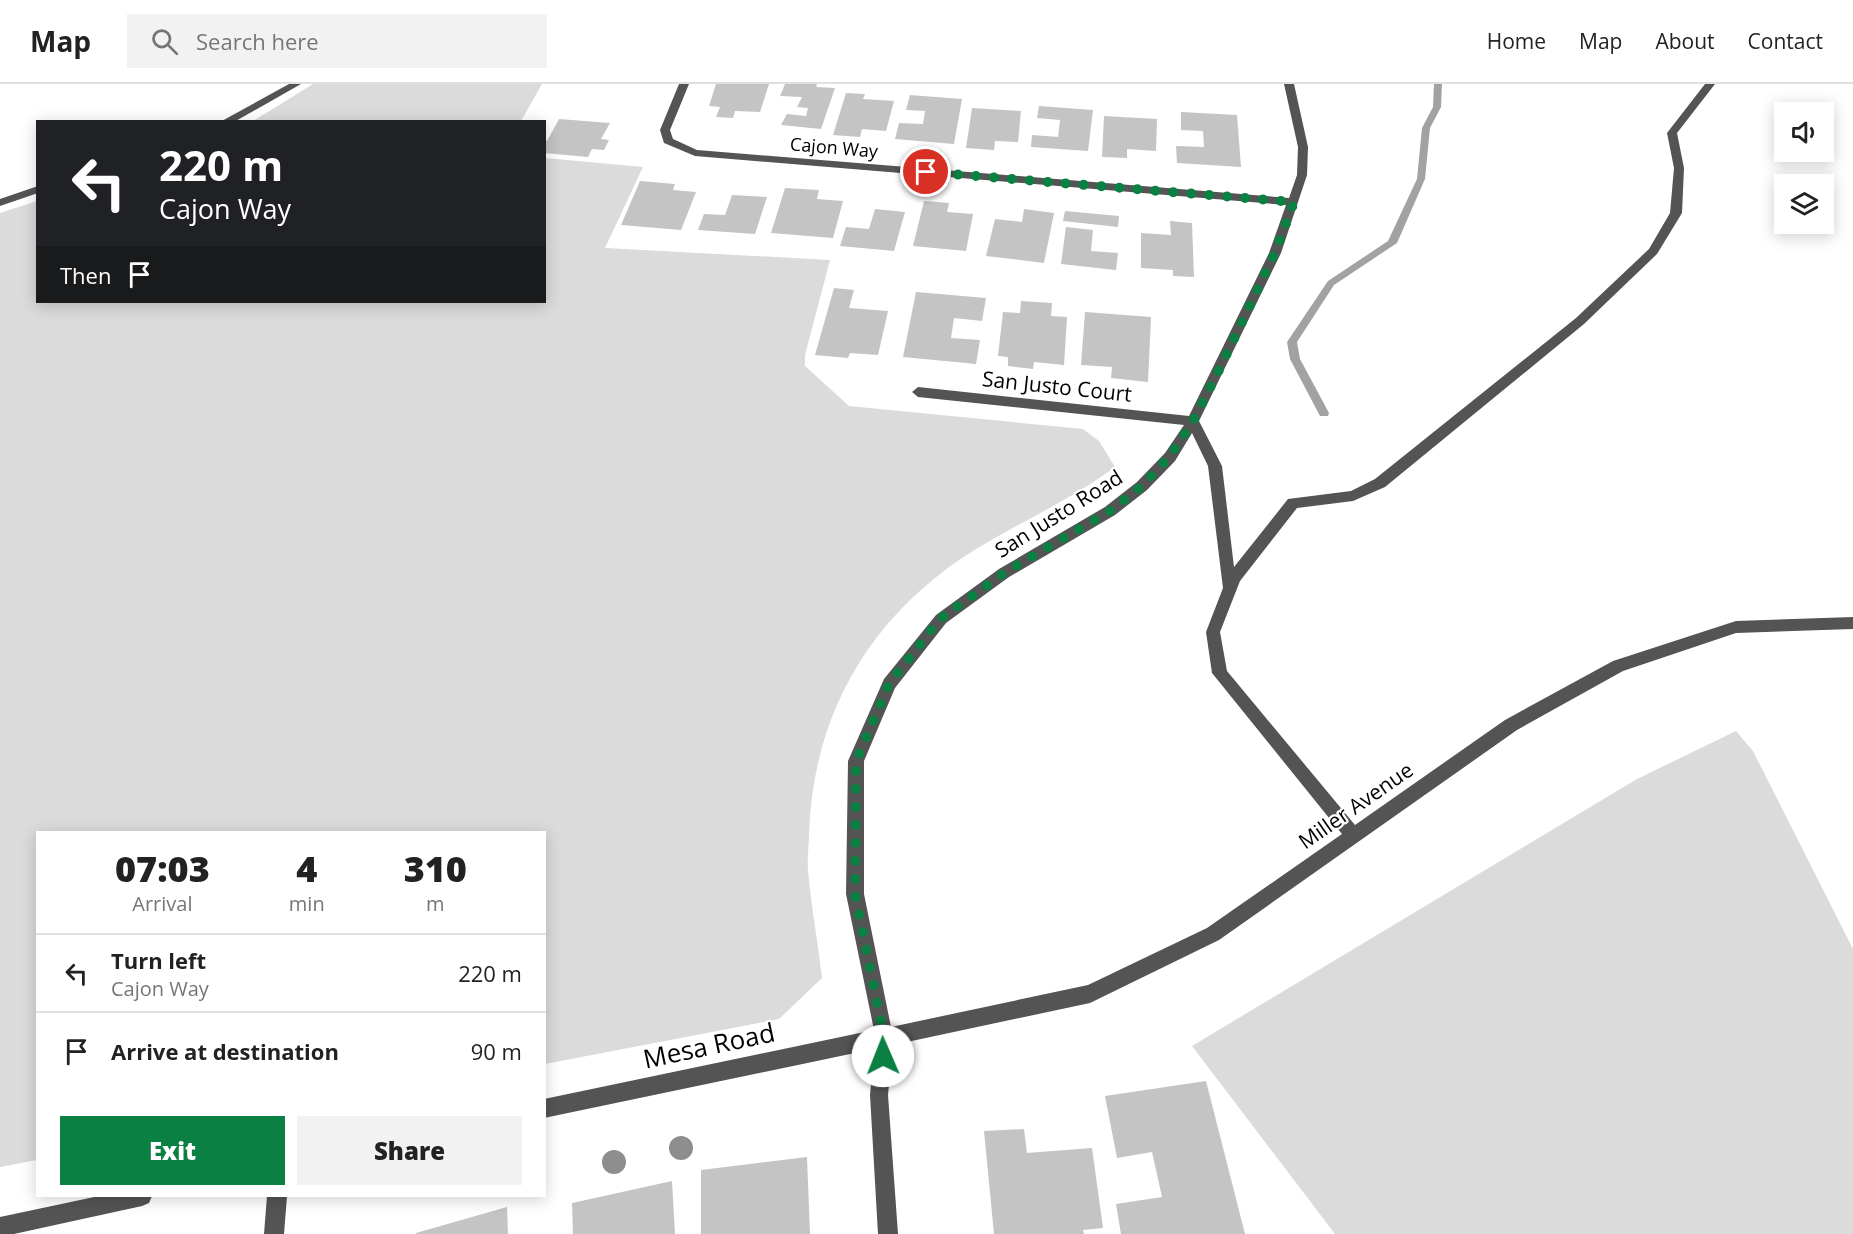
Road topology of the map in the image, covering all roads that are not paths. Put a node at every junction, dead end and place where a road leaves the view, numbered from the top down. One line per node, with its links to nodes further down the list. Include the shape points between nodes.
1 (296, 84): 5 (street)
2 (684, 84): 7 (street, Cajon Way, via 664,130 668,141 696,153)
3 (1289, 84): 7 (street, San Justo Road, via 1304,147 1302,175)
4 (1710, 84): 11 (street, via 1672,133 1679,168 1676,213 1653,251 1580,321 1380,483 1353,496 1293,503 1234,578)
5 (229, 120)
6 (36, 190): 8 (street)
7 (1294, 202): 10 (street, San Justo Road, via 1275,253)
8 (0, 203)
9 (918, 392): 10 (street, San Justo Court)
10 (1193, 421): 11 (street, via 1215,466); 14 (street, San Justo Road, via 1170,456 1142,486 1110,511 1004,573 940,619 889,684 856,761 855,894)
11 (1230, 589): 13 (street, via 1213,632 1221,673)
12 (1853, 623): 13 (street, Miller Avenue, via 1736,627 1618,666 1511,724)
13 (1353, 835): 14 (street, Miller Avenue, via 1213,934 1090,994)
14 (884, 1037): 15 (street, Mesa Road); 20 (street, San Justo Road, via 879,1095)
15 (546, 1109)
16 (137, 1197): 18 (street)
17 (277, 1197): 19 (street)
18 (0, 1227)
19 (274, 1234)
20 (888, 1234)

